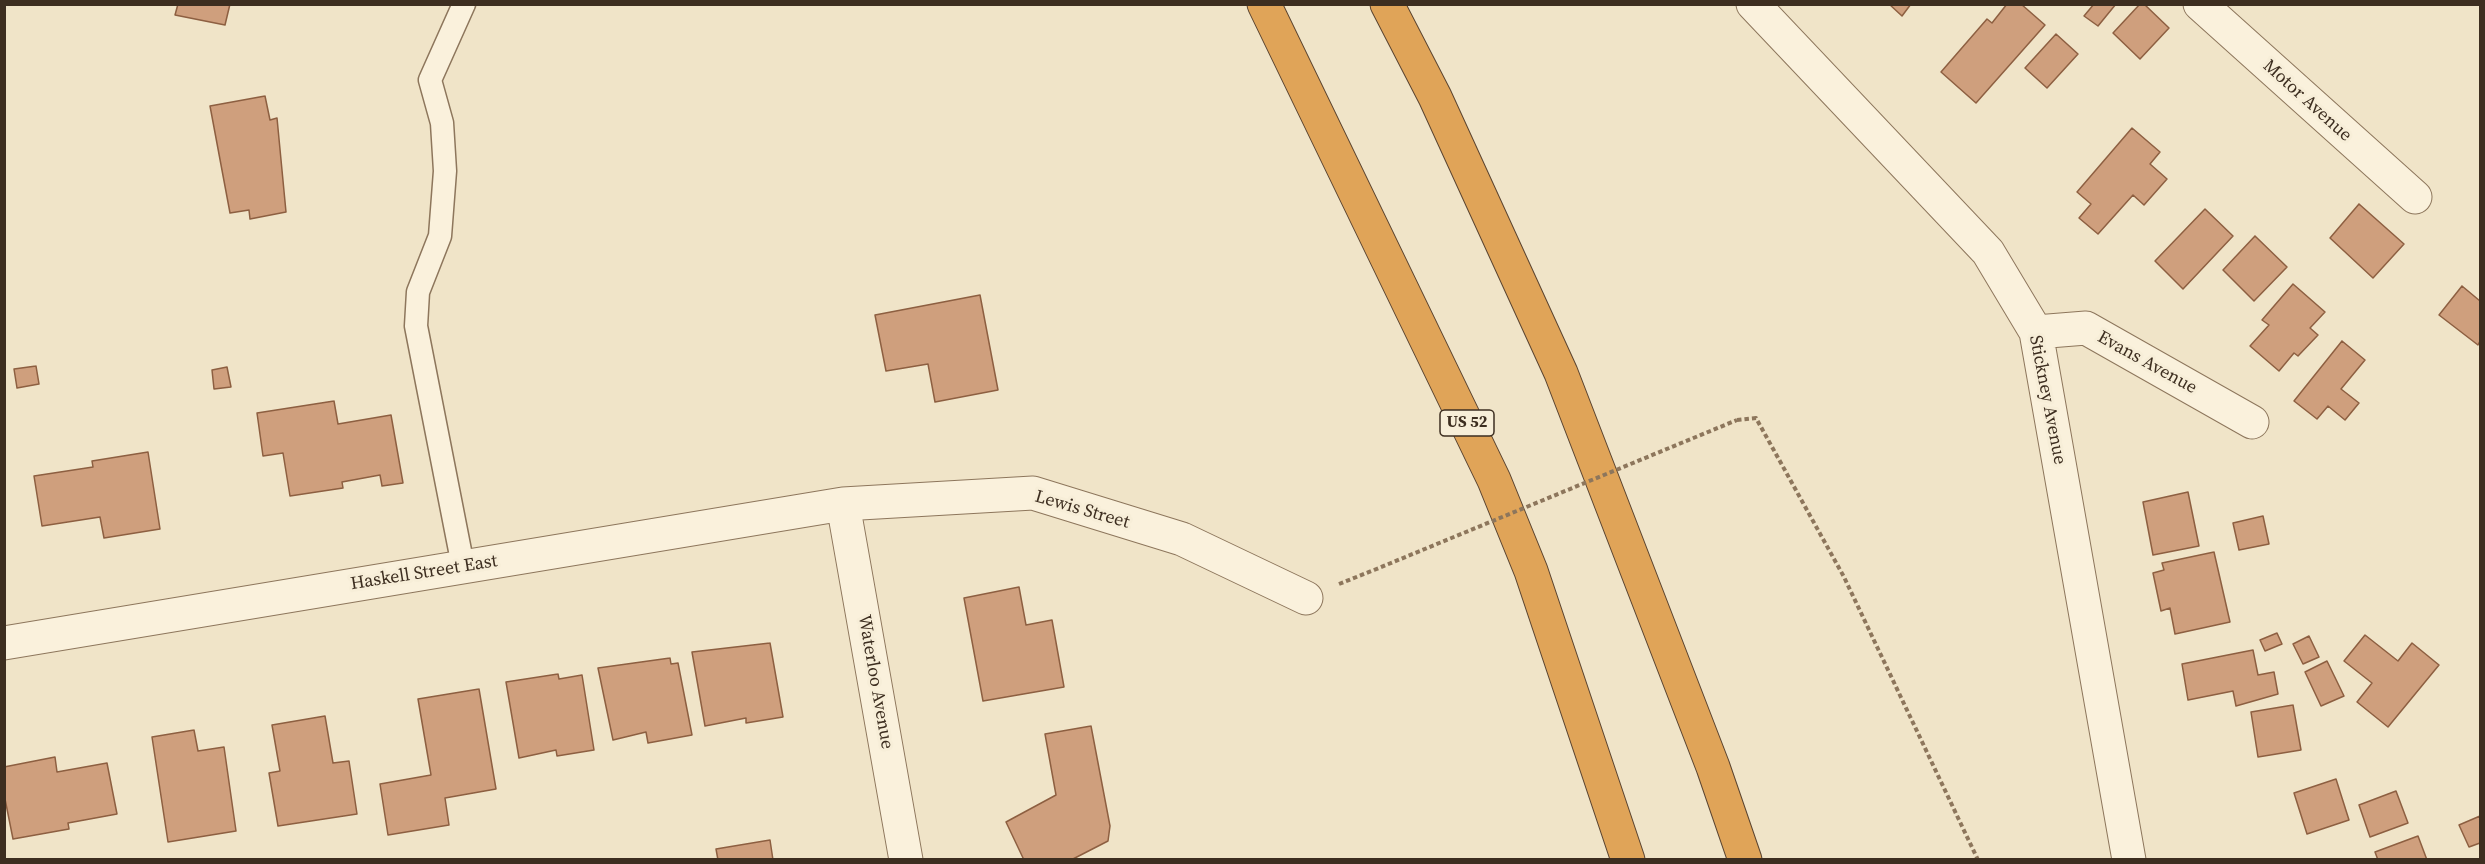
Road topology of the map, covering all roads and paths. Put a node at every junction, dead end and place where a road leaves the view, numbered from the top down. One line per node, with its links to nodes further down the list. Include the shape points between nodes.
1 (464, 4): 10 (lane, via 430,80 442,123 445,171 440,236 418,292 416,326)
2 (1264, 4): 15 (highway, US 52, via 1494,480 1531,571)
3 (1387, 4): 16 (highway, via 1435,97 1561,373)
4 (1753, 4): 7 (street, Stickney Avenue, via 1988,252)
5 (2200, 4): 6 (street, Motor Avenue)
6 (2415, 196)
7 (2036, 332): 8 (street, Evans Avenue, via 2086,328); 18 (street, Stickney Avenue)
8 (2252, 422)
9 (843, 504): 10 (street, Haskell Street East); 12 (street, Lewis Street, via 1033,493 1182,539); 14 (street, Waterloo Avenue)
10 (463, 566): 13 (street, Haskell Street East)
11 (1374, 570): 17 (path, bridge, via 1737,420 1756,418 1844,577)
12 (1306, 598)
13 (4, 643)
14 (906, 860)
15 (1628, 860)
16 (1745, 860)
17 (1978, 860)
18 (2129, 860)

